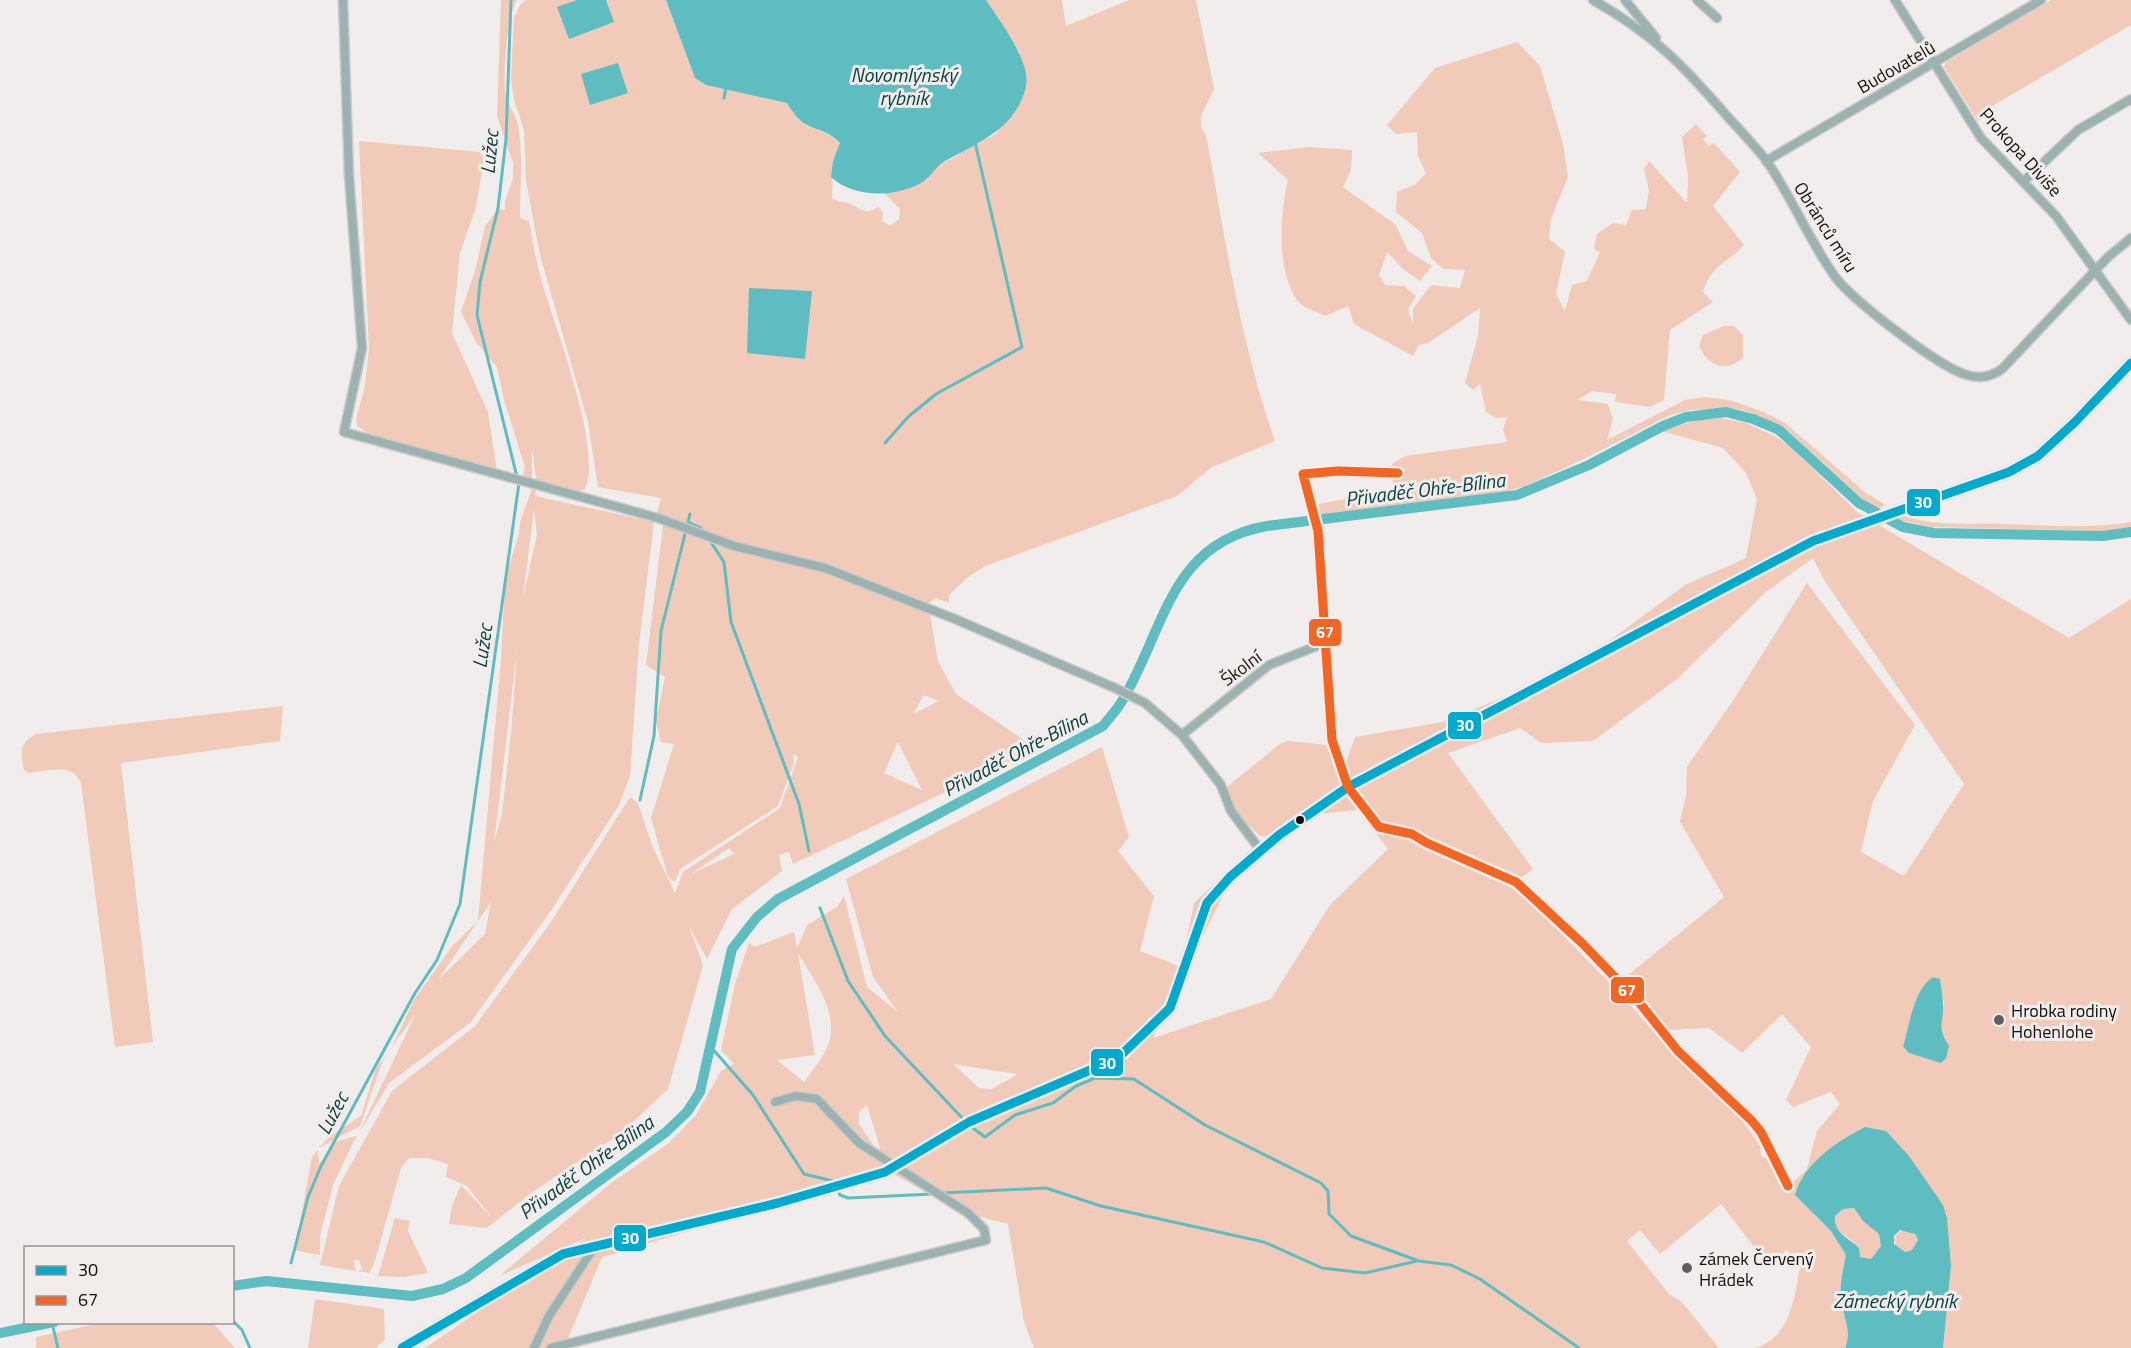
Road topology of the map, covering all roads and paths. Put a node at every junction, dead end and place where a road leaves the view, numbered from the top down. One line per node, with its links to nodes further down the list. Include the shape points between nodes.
1 (343, 0): 19 (street, via 349,176 363,348 344,432 825,568 1115,688 1138,699)
2 (1593, 0): 8 (street, Obránců míru)
3 (1625, 0): 8 (street)
4 (1697, 0): 7 (street)
5 (1895, 0): 9 (street, Prokopa Diviše)
6 (2041, 0): 9 (street, Budovatelů)
7 (1717, 18)
8 (1660, 43): 11 (street, Obránců míru)
9 (1936, 63): 11 (street, Budovatelů); 12 (street, Prokopa Diviše, via 1981,138)
10 (2131, 99): 12 (street, via 2078,130)
11 (1766, 161): 14 (street, Obránců míru, via 1841,284 1913,342 1967,375 1987,377 2002,369)
12 (2024, 181): 14 (street, Prokopa Diviše, via 2056,216)
13 (2131, 238): 14 (street, Obránců míru)
14 (2095, 271): 15 (street, Prokopa Diviše)
15 (2131, 321)
16 (2131, 363): 20 (street, via 2038,456 2008,472 1814,540)
17 (1398, 473): 18 (street, via 1303,474 1318,531)
18 (1327, 642): 19 (street, Školní, via 1269,664); 20 (street, via 1332,740)
19 (1182, 735): 21 (street, via 1221,785 1231,811)
20 (1348, 787): 21 (street); 24 (street, via 1379,827 1412,834 1516,882 1583,944 1638,1001 1678,1051 1752,1121)
21 (1261, 851): 23 (street, via 1207,903 1170,1008 1140,1040 1118,1058 969,1122)
22 (775, 1102): 23 (street, via 796,1096 817,1099 859,1143)
23 (893, 1167): 25 (street, via 885,1173 778,1203); 28 (street, via 968,1213 984,1229 987,1240)
24 (1788, 1186)
25 (595, 1246): 26 (street, via 563,1254); 27 (street, via 549,1316)
26 (402, 1348)
27 (534, 1348)
28 (551, 1348)

